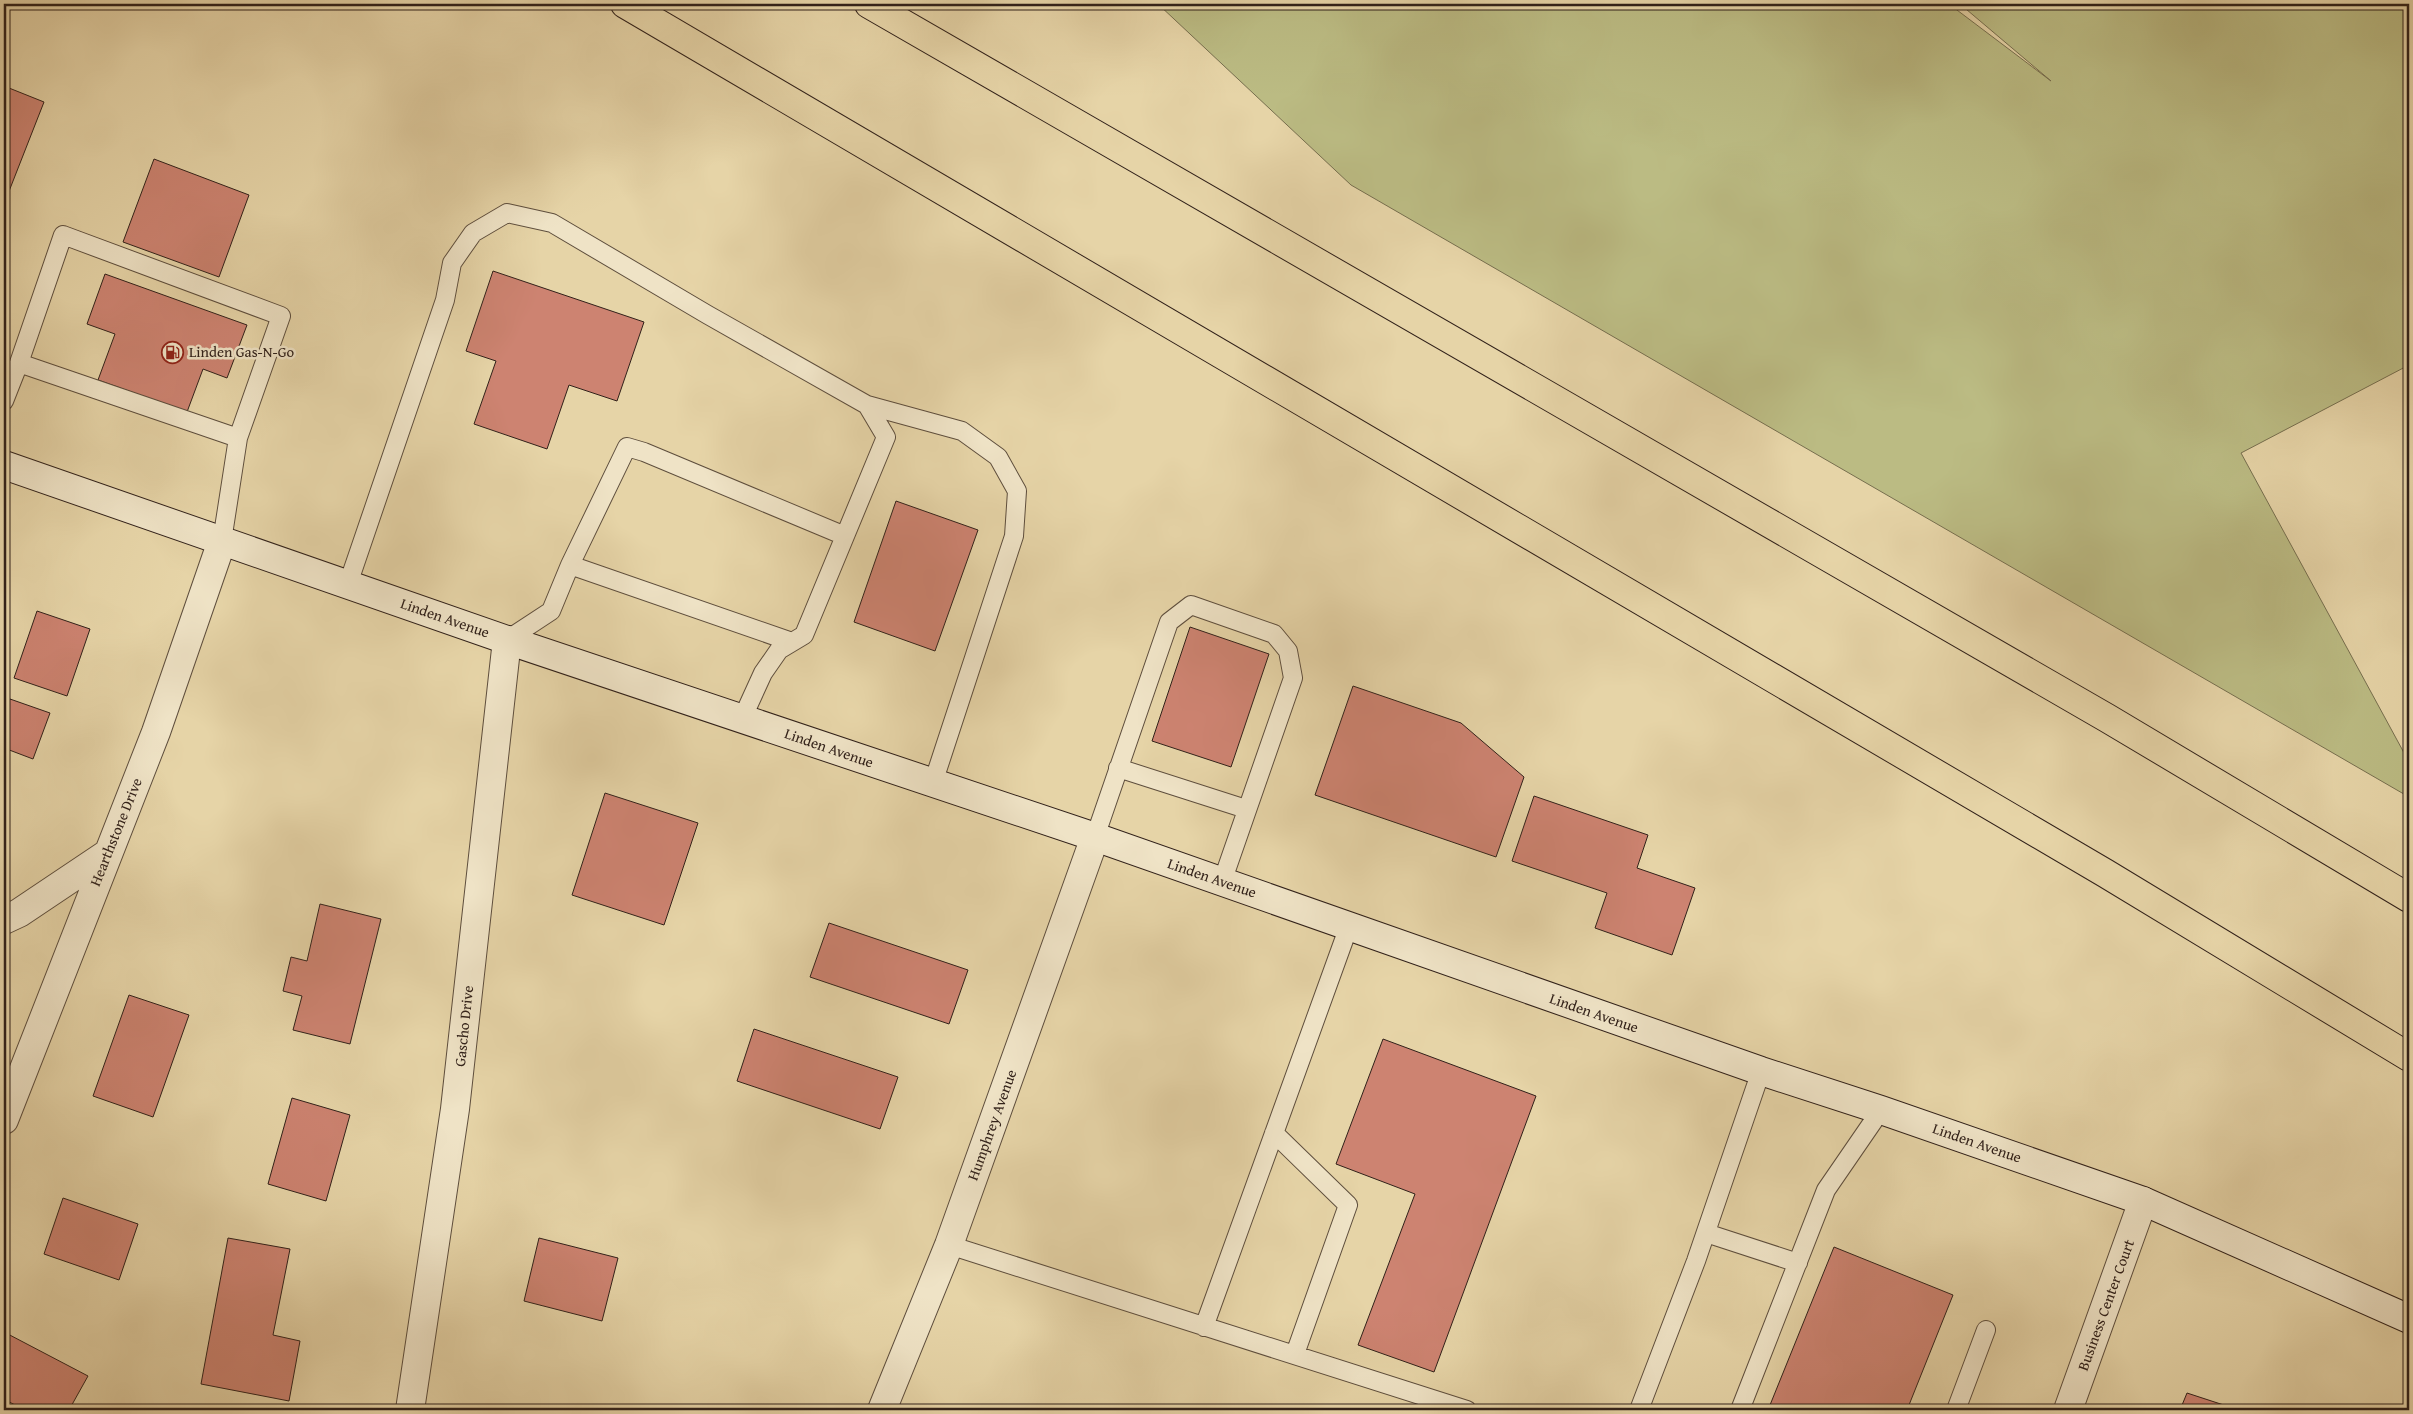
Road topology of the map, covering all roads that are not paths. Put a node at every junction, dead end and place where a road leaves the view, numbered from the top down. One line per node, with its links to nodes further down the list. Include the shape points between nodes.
1 (869, 4): 21 (highway, via 2107,718)
2 (627, 5): 24 (highway, via 2105,873)
3 (19, 363): 4 (lane); 6 (lane); 6 (lane, via 63,235 281,316)
4 (4, 401)
5 (867, 405): 8 (lane, via 886,437); 11 (lane, via 552,223 508,213 473,233 452,263 445,300); 16 (lane, via 962,431 998,457 1016,491 1014,536)
6 (238, 438): 9 (lane)
7 (4, 465): 9 (main road, Linden Avenue)
8 (845, 536): 10 (lane, via 644,452 627,448); 13 (lane, via 804,634)
9 (222, 541): 11 (main road, Linden Avenue); 19 (main road, Hearthstone Drive, via 156,732)
10 (570, 564): 12 (lane, via 551,611); 13 (lane)
11 (348, 584): 12 (main road, Linden Avenue)
12 (507, 640): 14 (main road, Linden Avenue); 37 (main road, Gascho Drive, via 455,1109)
13 (792, 642): 14 (lane, via 779,650 763,673)
14 (742, 718): 16 (main road, Linden Avenue)
15 (1118, 768): 17 (lane); 17 (lane, via 1169,622 1191,606 1274,634 1288,650 1293,678); 18 (lane)
16 (932, 783): 18 (main road, Linden Avenue)
17 (1246, 809): 20 (lane)
18 (1096, 837): 20 (main road, Linden Avenue); 31 (main road, Humphrey Avenue)
19 (107, 854): 22 (main road); 27 (main road, Hearthstone Drive)
20 (1222, 882): 23 (main road, Linden Avenue)
21 (2409, 898)
22 (4, 920)
23 (1349, 926): 25 (main road, Linden Avenue); 28 (lane)
24 (2409, 1057)
25 (1761, 1071): 26 (main road, Linden Avenue); 30 (lane)
26 (1881, 1110): 29 (main road, Linden Avenue); 32 (lane, via 1826,1190)
27 (5, 1113)
28 (1274, 1133): 34 (lane); 36 (lane, via 1348,1205)
29 (2143, 1201): 33 (main road, Linden Avenue); 43 (main road, Business Center Court)
30 (1706, 1233): 32 (lane); 40 (lane)
31 (949, 1246): 34 (lane); 38 (main road, Humphrey Avenue)
32 (1798, 1262): 41 (lane)
33 (2409, 1319)
34 (1204, 1327): 36 (lane)
35 (1986, 1330): 42 (lane)
36 (1295, 1354): 39 (lane)
37 (410, 1410)
38 (882, 1410)
39 (1467, 1410)
40 (1639, 1410)
41 (1740, 1410)
42 (1956, 1410)
43 (2068, 1410)

